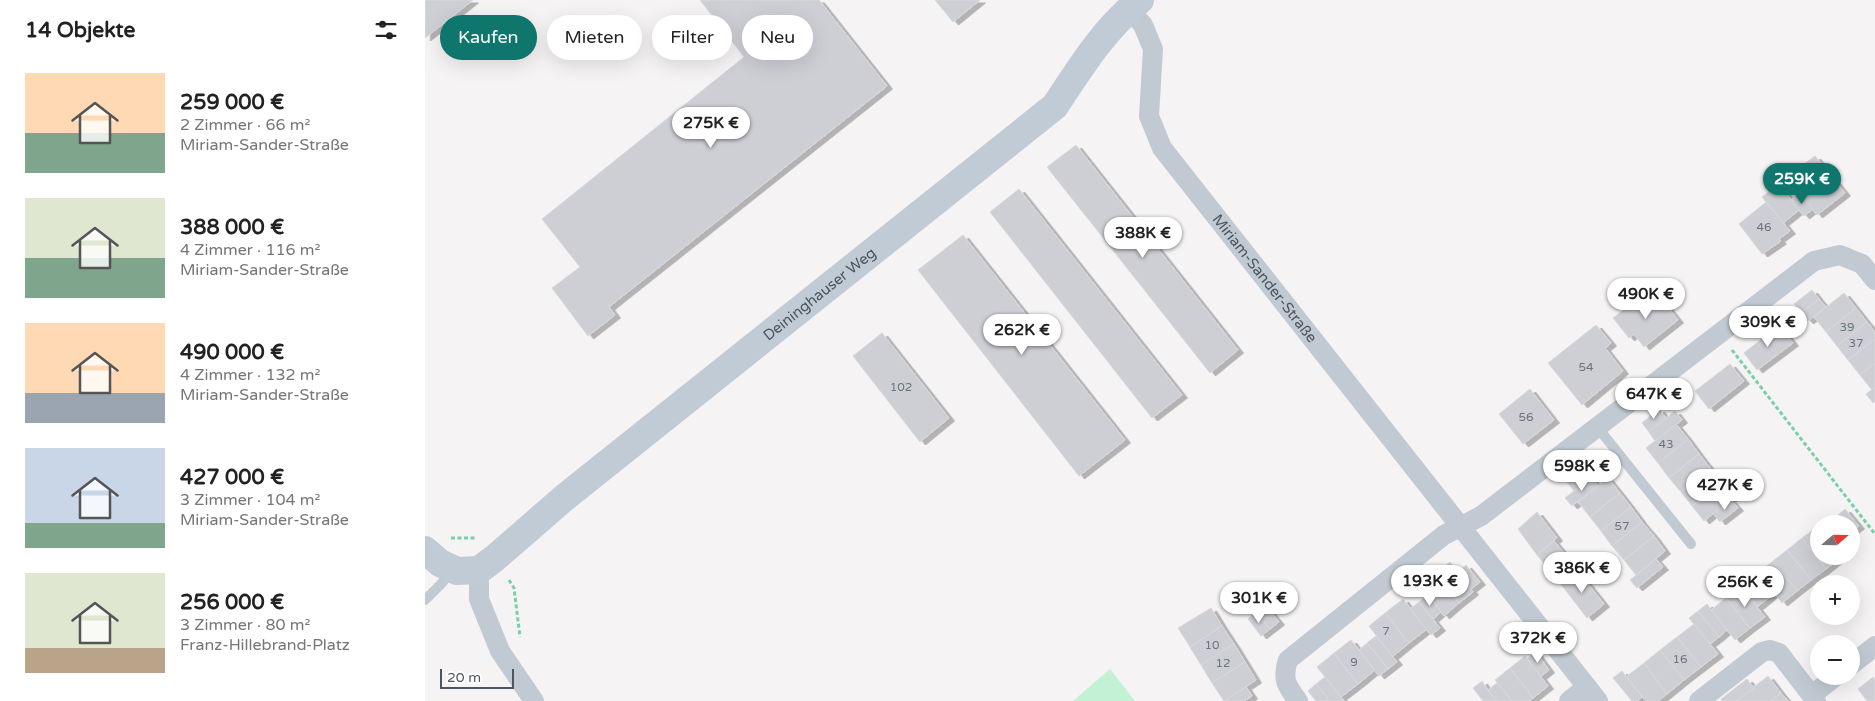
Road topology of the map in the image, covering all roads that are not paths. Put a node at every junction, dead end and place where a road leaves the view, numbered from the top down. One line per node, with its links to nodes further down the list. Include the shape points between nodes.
1 (1135, 4): 4 (street, Miriam-Sander-Straße, via 1153,49 1149,116 1162,148); 7 (street, Deininghauser Weg, via 1092,49 1055,106 572,492 495,558)
2 (1875, 280): 3 (street, via 1862,264 1840,255 1813,261)
3 (1598, 428): 4 (street, via 1481,516); 5 (lane)
4 (1461, 527): 12 (street, Miriam-Sander-Straße); 15 (street, via 1444,535 1289,660 1284,673 1288,688)
5 (1691, 544)
6 (425, 550): 7 (street, via 440,563)
7 (466, 569): 8 (lane, via 442,584); 14 (street, via 499,651)
8 (425, 600)
9 (1875, 646): 10 (street)
10 (1860, 658)
11 (1827, 685): 13 (street)
12 (1593, 694): 16 (street)
13 (1814, 698): 17 (street, via 1779,653 1770,650 1762,652)
14 (534, 701)
15 (1298, 701)
16 (1569, 701)
17 (1699, 701)

